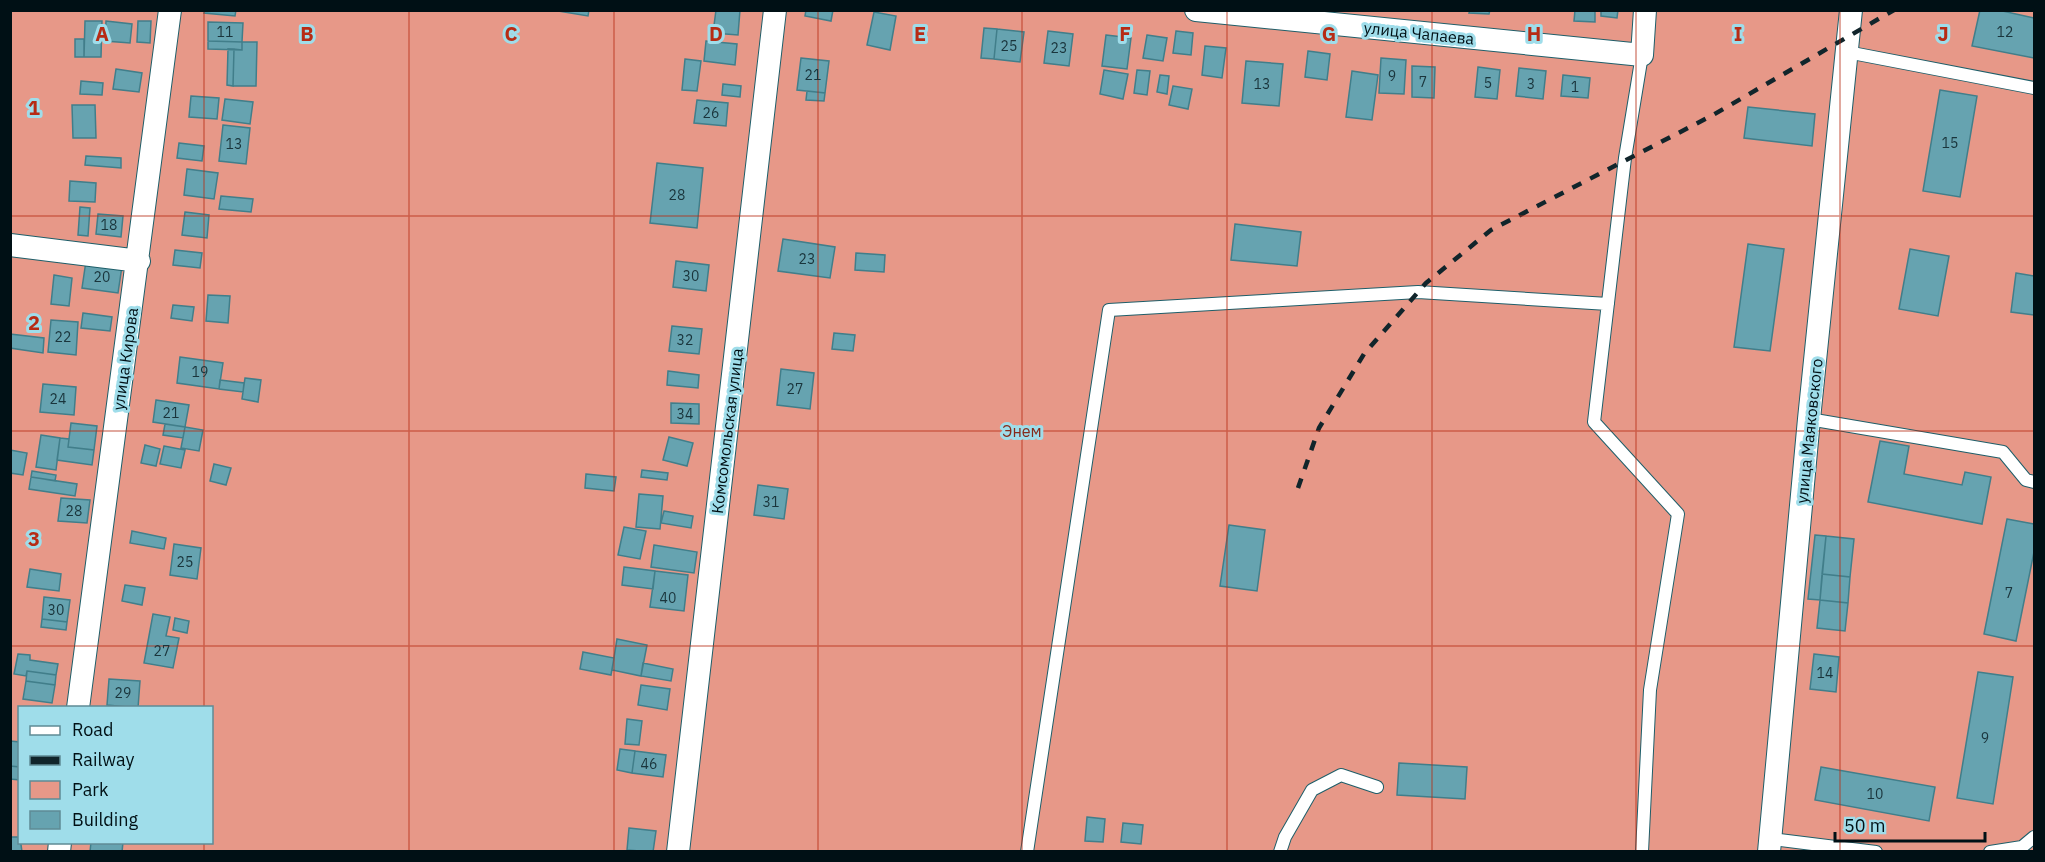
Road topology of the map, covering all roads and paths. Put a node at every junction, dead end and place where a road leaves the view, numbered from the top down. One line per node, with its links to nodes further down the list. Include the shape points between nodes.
1 (170, 10): 10 (street, улица Кирова)
2 (775, 10): 18 (street, Комсомольская улица)
3 (1196, 10): 7 (street, улица Чапаева)
4 (1645, 10): 7 (street)
5 (1851, 10): 6 (street, улица Маяковского)
6 (1847, 52): 8 (lane); 12 (street, улица Маяковского)
7 (1642, 55): 11 (lane)
8 (2034, 88)
9 (10, 245): 10 (street)
10 (139, 261): 14 (street, улица Кирова)
11 (1608, 304): 19 (lane, via 1418,292 1109,310); 21 (lane, via 1594,422 1678,513 1650,690)
12 (1809, 418): 13 (lane, via 2002,452 2026,480); 17 (street, улица Маяковского)
13 (2034, 482)
14 (78, 706)
15 (1377, 787): 20 (lane, via 1341,775 1312,790)
16 (2034, 837): 23 (lane, via 2022,847)
17 (1771, 845): 22 (lane)
18 (678, 852)
19 (1028, 852)
20 (1280, 852)
21 (1642, 852)
22 (1876, 852)
23 (1990, 852)

